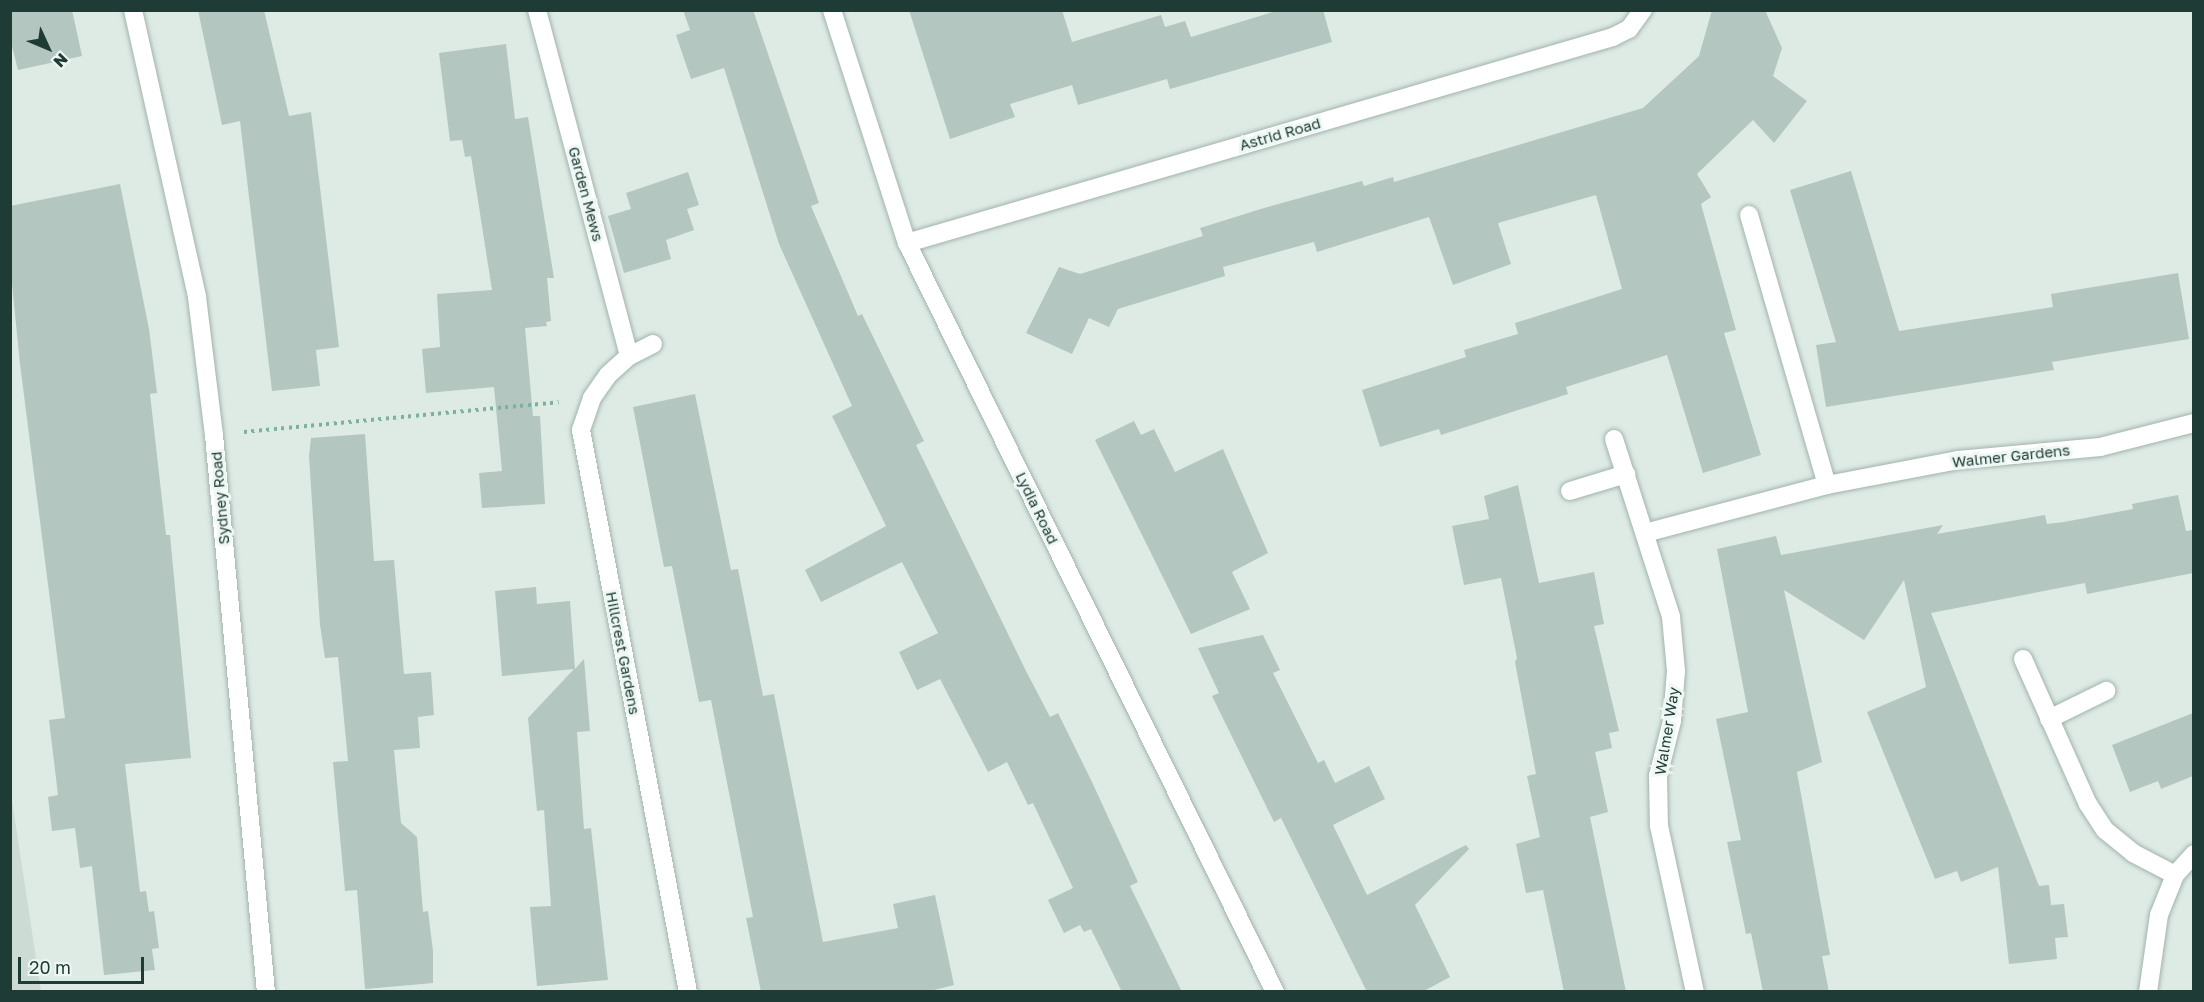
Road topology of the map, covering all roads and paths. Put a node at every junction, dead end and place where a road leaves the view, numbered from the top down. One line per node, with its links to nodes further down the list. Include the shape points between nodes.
1 (133, 10): 11 (street, Sydney Road, via 197,297)
2 (537, 10): 8 (street, Garden Mews)
3 (832, 10): 6 (street, Lydia Road)
4 (1643, 10): 6 (street, Astrid Road, via 1629,28 1613,37)
5 (1749, 215): 14 (street)
6 (907, 243): 24 (street, Lydia Road)
7 (653, 344): 8 (street, Hillcrest Gardens)
8 (629, 356): 9 (street, Hillcrest Gardens, via 608,375)
9 (592, 398): 11 (path); 23 (street, Hillcrest Gardens, via 581,430)
10 (2193, 423): 14 (street, Walmer Gardens, via 2100,447 1958,460)
11 (214, 435): 22 (street, Sydney Road)
12 (1614, 439): 13 (street, Walmer Way)
13 (1626, 474): 15 (street); 16 (street, Walmer Way)
14 (1827, 485): 16 (street, Walmer Gardens)
15 (1570, 491)
16 (1645, 533): 25 (street, Walmer Way, via 1671,617 1676,671 1672,721 1658,776 1659,826)
17 (2023, 659): 19 (street)
18 (2106, 691): 19 (street)
19 (2049, 719): 21 (street, via 2104,830 2133,853)
20 (2193, 854): 21 (street)
21 (2175, 876): 26 (street, via 2159,915)
22 (266, 992)
23 (687, 992)
24 (1275, 992)
25 (1695, 992)
26 (2148, 992)

